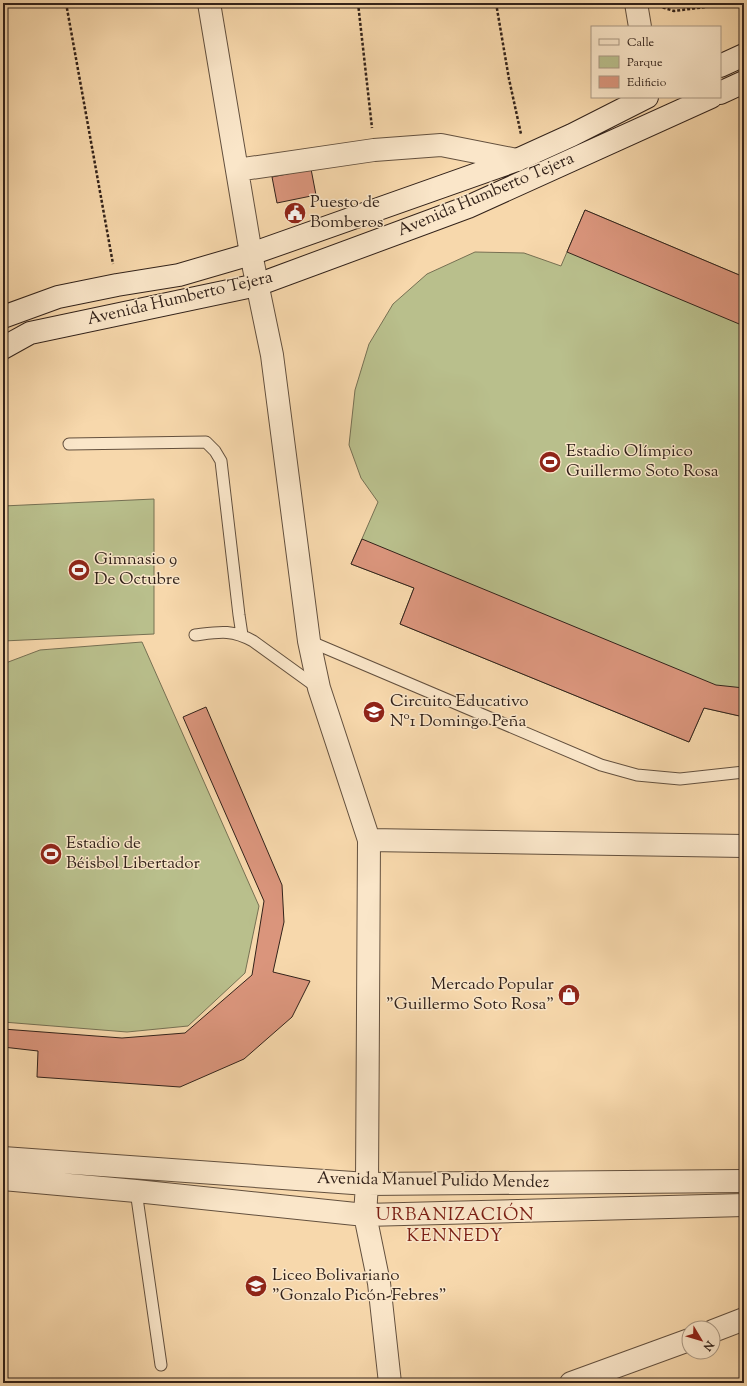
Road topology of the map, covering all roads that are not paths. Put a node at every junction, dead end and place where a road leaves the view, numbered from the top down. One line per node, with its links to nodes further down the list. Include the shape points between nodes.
1 (209, 3): 13 (street)
2 (644, 4): 3 (street)
3 (640, 26)
4 (744, 55): 5 (street)
5 (721, 66)
6 (744, 82): 7 (street)
7 (721, 93)
8 (645, 98): 12 (street, Avenida Humberto Tejera)
9 (652, 98): 11 (street)
10 (709, 98): 11 (street, Avenida Humberto Tejera)
11 (658, 120): 15 (street, Avenida Humberto Tejera, via 468,207)
12 (522, 158): 13 (street, via 441,145 374,150); 14 (street, Avenida Humberto Tejera)
13 (237, 170): 14 (street)
14 (251, 254): 15 (street); 16 (street, Avenida Humberto Tejera, via 179,275 58,297)
15 (257, 285): 17 (street, Avenida Humberto Tejera, via 30,333); 21 (street, via 272,355)
16 (3, 317)
17 (3, 348)
18 (69, 444): 20 (lane, via 206,442 215,451 221,461)
19 (194, 635): 20 (lane, via 226,632)
20 (242, 635): 22 (lane)
21 (309, 641): 22 (street); 23 (lane, via 601,765 637,775 680,779)
22 (319, 688): 24 (street)
23 (744, 772)
24 (369, 840): 25 (street); 30 (street)
25 (744, 846)
26 (3, 1158): 27 (street, Avenida Manuel Pulido Mendez)
27 (145, 1168): 30 (street, Avenida Manuel Pulido Mendez); 31 (lane)
28 (3, 1179): 31 (street)
29 (744, 1181): 30 (street, Avenida Manuel Pulido Mendez)
30 (367, 1184): 33 (street)
31 (136, 1191): 33 (street); 37 (lane)
32 (744, 1205): 33 (street)
33 (365, 1215): 39 (street, via 379,1283)
34 (744, 1319): 35 (street)
35 (721, 1328)
36 (681, 1344): 38 (street)
37 (161, 1365)
38 (610, 1376): 40 (street)
39 (390, 1383)
40 (571, 1383)

